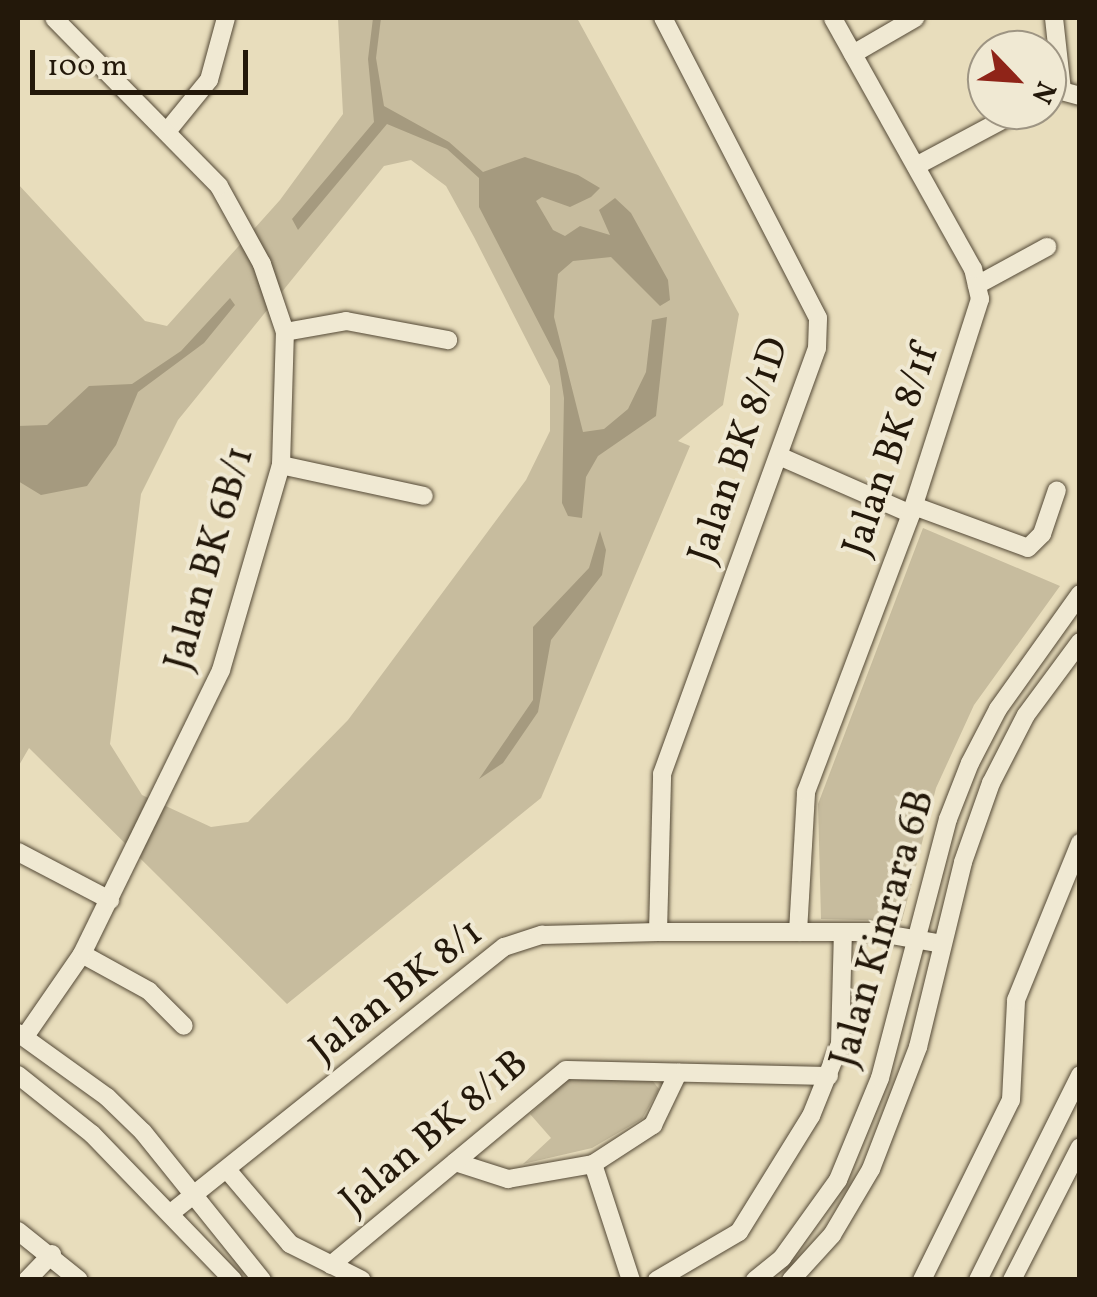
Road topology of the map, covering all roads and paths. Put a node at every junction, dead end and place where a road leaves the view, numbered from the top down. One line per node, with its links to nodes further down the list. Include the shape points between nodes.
1 (54, 18): 7 (street, Jalan BK 6B/1)
2 (226, 18): 7 (street, via 209,80)
3 (663, 18): 14 (street, Jalan BK 8/1D, via 818,318 817,348)
4 (833, 18): 6 (street)
5 (915, 18): 6 (street)
6 (853, 54): 9 (street)
7 (170, 129): 12 (street, Jalan BK 6B/1, via 219,186 262,264)
8 (984, 130): 9 (street)
9 (916, 166): 11 (street)
10 (1047, 247): 11 (street)
11 (976, 284): 18 (street, Jalan BK 8/1f, via 980,299)
12 (285, 332): 13 (street, via 346,321); 15 (street, Jalan BK 6B/1)
13 (448, 340)
14 (779, 456): 18 (street); 24 (street, Jalan BK 8/1D, via 662,774)
15 (281, 465): 17 (street); 23 (street, Jalan BK 6B/1, via 221,670)
16 (1057, 490): 18 (street, via 1042,534 1028,548)
17 (424, 496)
18 (912, 510): 25 (street, Jalan BK 8/1f, via 806,792)
19 (1080, 594): 27 (street, Jalan Kinrara 6B, via 998,709 970,764 948,818)
20 (1080, 642): 28 (street, Jalan Kinrara 6B, via 1026,714 991,784)
21 (1080, 843): 56 (street, via 1016,1000 1011,1100)
22 (18, 852): 23 (street)
23 (110, 900): 29 (street, Jalan BK 6B/1)
24 (658, 932): 25 (street, Jalan BK 8/1); 41 (street, Jalan BK 8/1, via 542,934 504,947)
25 (798, 932): 26 (street, Jalan BK 8/1)
26 (843, 932): 27 (street, Jalan BK 8/1); 35 (street, via 840,1044)
27 (917, 940): 28 (street, Jalan BK 8/1); 54 (street, Jalan Kinrara 6B, via 880,1078 838,1180 782,1258)
28 (942, 944): 55 (street, Jalan Kinrara 6B, via 918,1047 871,1169 832,1234)
29 (82, 954): 30 (street, via 148,992); 31 (street, Jalan BK 6B/1)
30 (184, 1026)
31 (22, 1034): 42 (street, via 107,1097)
32 (678, 1072): 35 (street, Jalan BK 8/1B); 39 (street, Jalan BK 8/1B, via 566,1070); 40 (street, via 653,1124)
33 (18, 1074): 43 (street)
34 (1080, 1075): 36 (street)
35 (829, 1076): 53 (street, via 749,1221)
36 (1072, 1108): 37 (street)
37 (1052, 1131): 38 (street); 57 (street)
38 (1080, 1146): 58 (street)
39 (455, 1162): 40 (street, via 508,1178); 46 (street, Jalan BK 8/1B)
40 (594, 1164): 52 (street)
41 (229, 1172): 42 (street, Jalan BK 8/1); 46 (street, via 290,1244)
42 (198, 1196): 43 (street, Jalan BK 8/1); 50 (street)
43 (172, 1212): 49 (street)
44 (18, 1231): 45 (street)
45 (52, 1254): 47 (street); 48 (street)
46 (331, 1265): 51 (street)
47 (28, 1280)
48 (79, 1280)
49 (232, 1280)
50 (262, 1280)
51 (362, 1280)
52 (631, 1280)
53 (657, 1280)
54 (755, 1280)
55 (790, 1280)
56 (922, 1280)
57 (978, 1280)
58 (1012, 1280)

